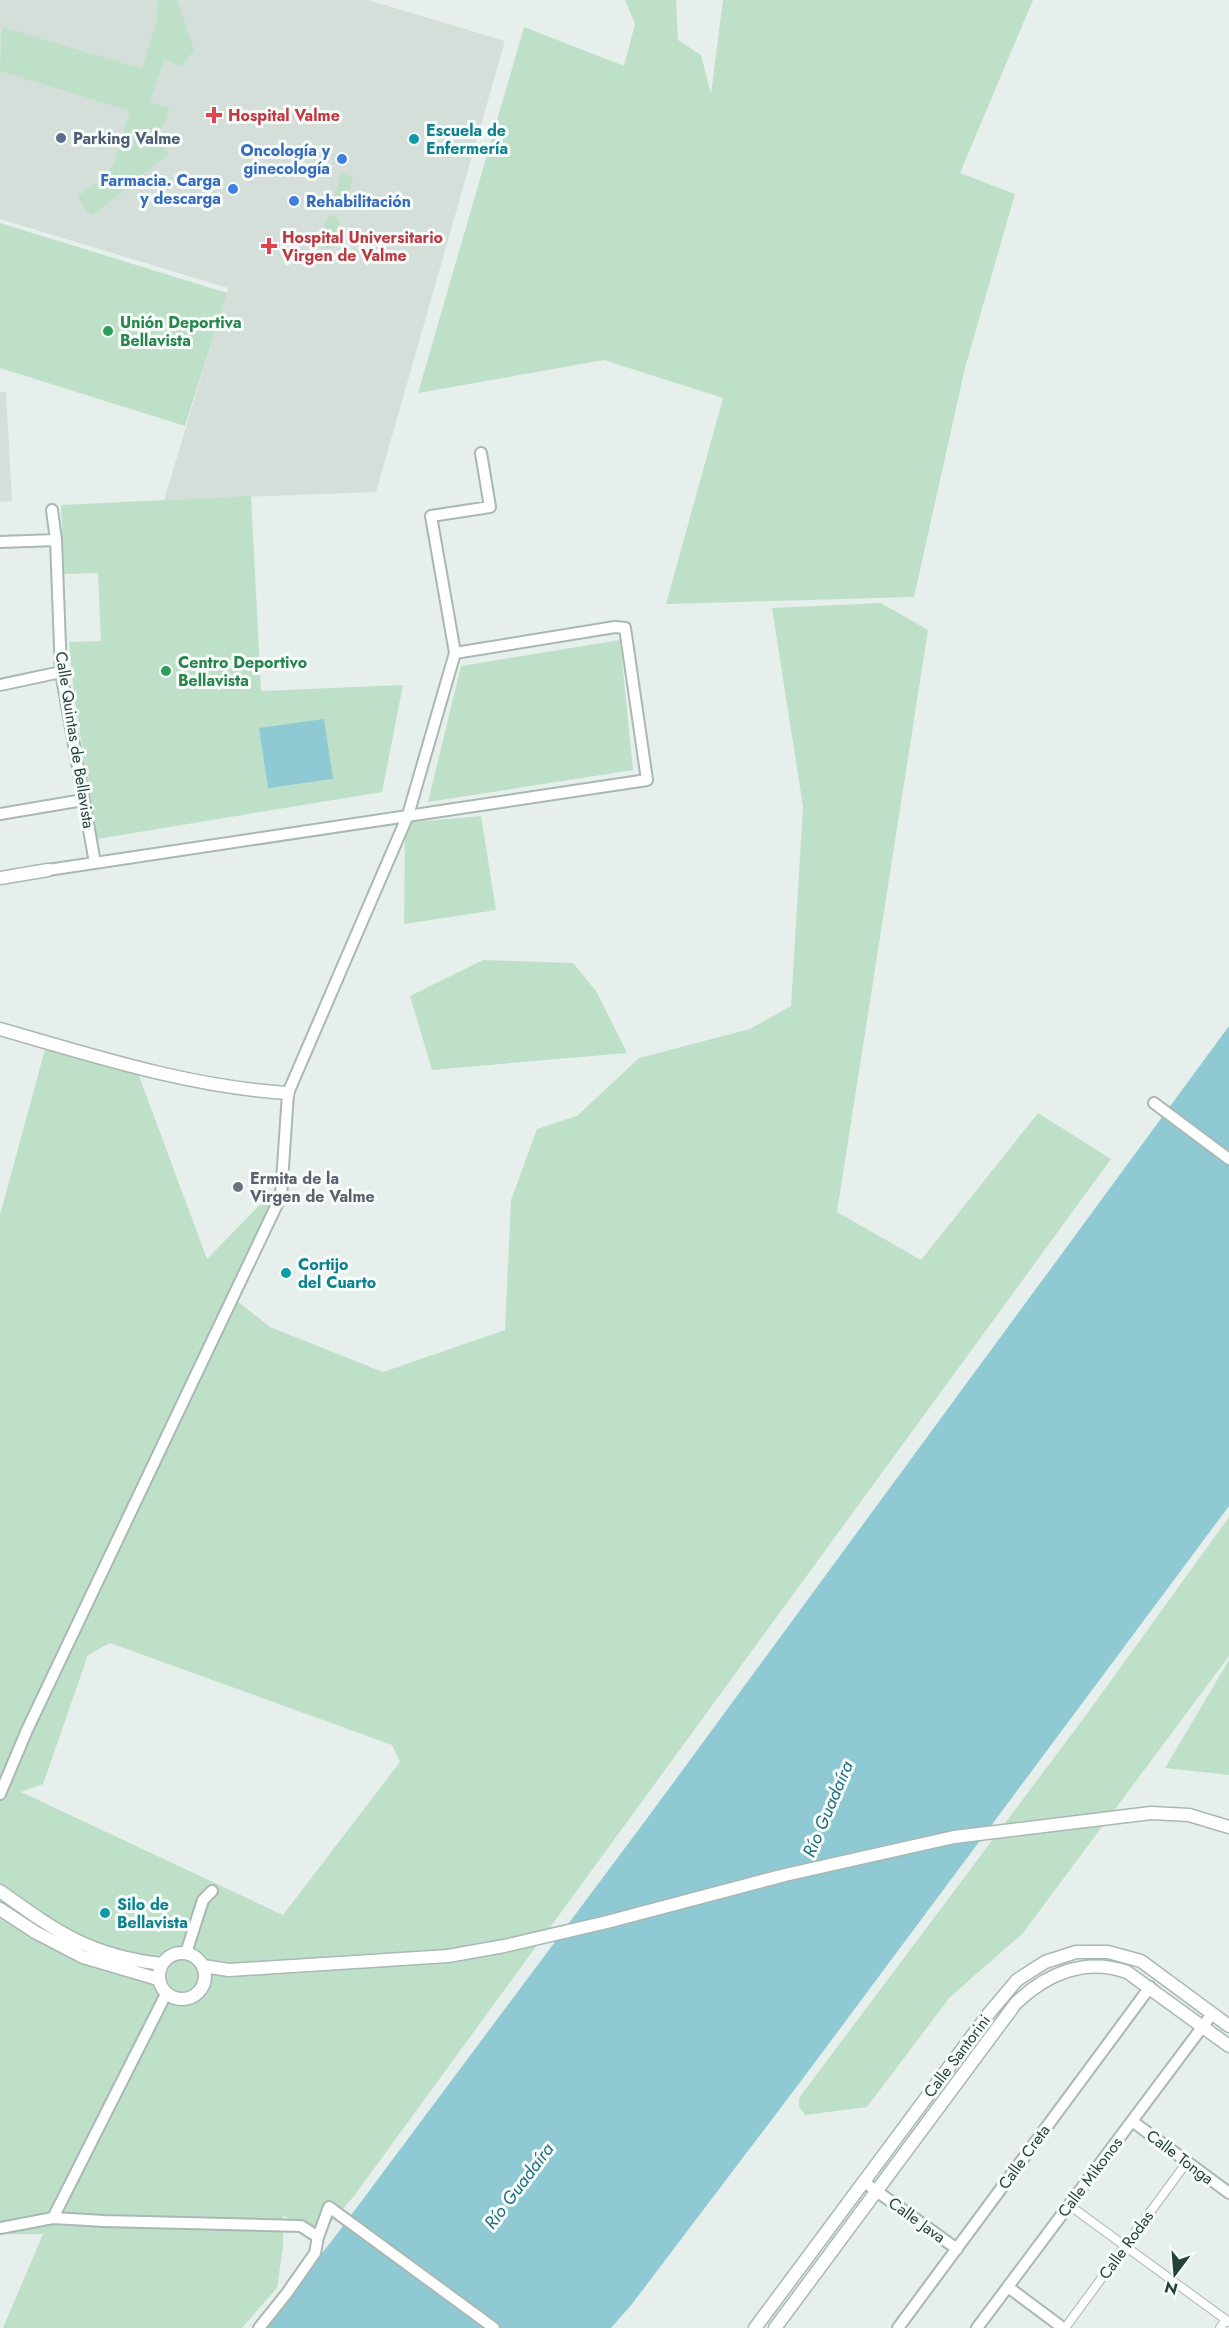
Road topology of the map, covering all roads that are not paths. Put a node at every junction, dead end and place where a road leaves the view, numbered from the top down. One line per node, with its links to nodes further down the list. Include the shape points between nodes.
1 (482, 453): 5 (street, via 490,507 431,516)
2 (52, 510): 3 (street, Calle Quintas de Bellavista)
3 (56, 540): 4 (street); 6 (street, Calle Quintas de Bellavista)
4 (0, 542)
5 (455, 653): 10 (street); 10 (street, via 625,628 647,780)
6 (61, 672): 7 (street); 8 (street, Calle Quintas de Bellavista)
7 (0, 685)
8 (83, 800): 9 (street); 11 (street, Calle Quintas de Bellavista)
9 (0, 814)
10 (408, 815): 11 (street); 15 (street)
11 (95, 862): 12 (street)
12 (48, 870): 13 (street)
13 (0, 878)
14 (0, 1029): 15 (street, via 157,1074)
15 (288, 1093): 18 (street, via 281,1196)
16 (1154, 1103): 17 (street)
17 (1229, 1159)
18 (0, 1794)
19 (1229, 1827): 26 (street, via 1189,1815 1151,1813 954,1837 504,1946 448,1956)
20 (0, 1890): 24 (street, via 73,1940 97,1951)
21 (212, 1891): 23 (street, via 203,1900)
22 (0, 1909): 27 (street, via 83,1957)
23 (186, 1953): 24 (street, via 172,1955); 25 (street)
24 (162, 1964): 27 (street)
25 (203, 1966): 26 (street); 28 (street)
26 (229, 1970): 28 (street)
27 (158, 1979): 30 (street)
28 (205, 1981): 30 (street, via 198,1993 186,2000)
29 (1150, 1987): 32 (street, Calle Santorini); 38 (street, Calle Santorini, via 1127,1972 1097,1966 1060,1973 1030,1990 1016,2003); 45 (street, Calle Creta)
30 (166, 1994): 41 (street)
31 (1212, 2014): 32 (street, Calle Mikonos); 33 (street, Calle Santorini); 37 (street, Calle Santorini, via 1141,1961 1122,1954 1076,1952 1045,1962 1017,1980 990,2012)
32 (1203, 2026): 34 (street, Calle Santorini); 35 (street, Calle Mikonos)
33 (1229, 2026)
34 (1229, 2046)
35 (1132, 2121): 36 (street, Calle Tonga); 40 (street, Calle Mikonos)
36 (1187, 2162): 39 (street, Calle Tonga); 44 (street, Calle Rodas)
37 (864, 2182): 38 (street, Calle Java); 50 (street, Calle Santorini)
38 (877, 2191): 45 (street, Calle Java); 51 (street, Calle Santorini)
39 (1229, 2193)
40 (1069, 2205): 44 (street); 46 (street, Calle Mikonos)
41 (52, 2218): 42 (street); 43 (street, via 301,2226)
42 (0, 2228)
43 (318, 2237): 48 (street, via 315,2253); 49 (street, via 329,2208)
44 (1125, 2246): 47 (street); 54 (street, Calle Rodas)
45 (957, 2249): 52 (street, Calle Creta)
46 (1008, 2287): 53 (street, Calle Mikonos); 54 (street)
47 (1228, 2321): 55 (street)
48 (260, 2328)
49 (494, 2328)
50 (755, 2328)
51 (775, 2328)
52 (898, 2328)
53 (977, 2328)
54 (1064, 2328)
55 (1220, 2328)

